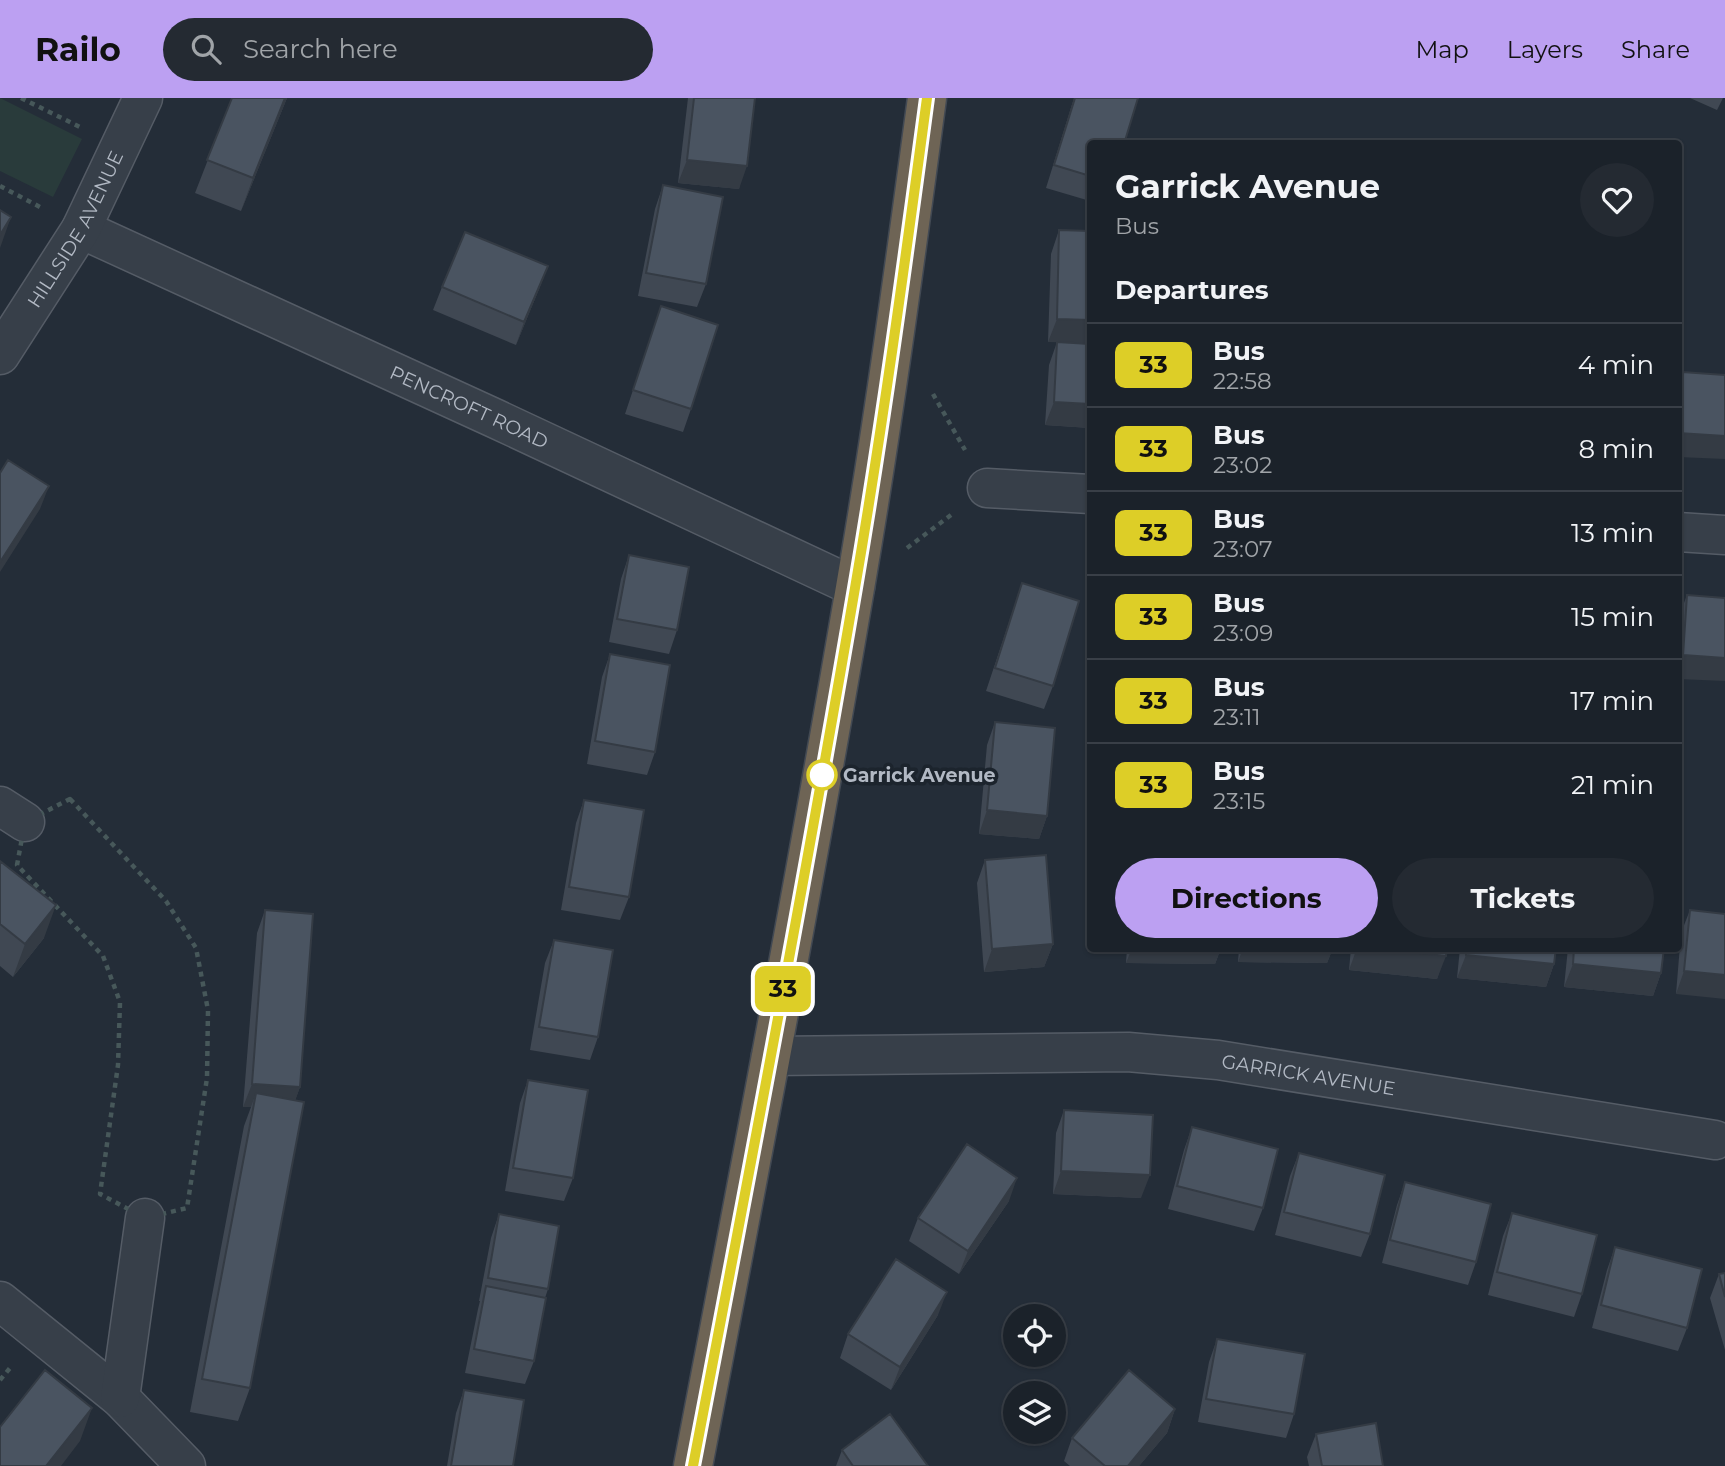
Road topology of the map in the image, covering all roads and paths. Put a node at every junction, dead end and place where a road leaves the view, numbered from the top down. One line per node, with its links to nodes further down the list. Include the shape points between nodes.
1 (21, 98): 4 (path)
2 (142, 98): 4 (street, HILLSIDE AVENUE)
3 (927, 98): 6 (highway)
4 (121, 146): 5 (street, HILLSIDE AVENUE)
5 (81, 229): 7 (street, HILLSIDE AVENUE); 12 (street, PENCROFT ROAD)
6 (896, 329): 8 (path); 12 (highway)
7 (0, 355)
8 (987, 488): 9 (street); 12 (path)
9 (1087, 494)
10 (1682, 532): 11 (street)
11 (1725, 535)
12 (855, 587): 14 (highway)
13 (12, 814): 16 (path, via 17,865 103,956 120,1002 118,1065 100,1194); 16 (path, via 70,799 166,901 196,948 208,1010 207,1079 187,1208)
14 (771, 1056): 15 (street, GARRICK AVENUE, via 1128,1052 1219,1060); 20 (highway)
15 (1715, 1140)
16 (145, 1218): 18 (street)
17 (0, 1301): 18 (street)
18 (120, 1398): 19 (street)
19 (187, 1466)
20 (693, 1466)

